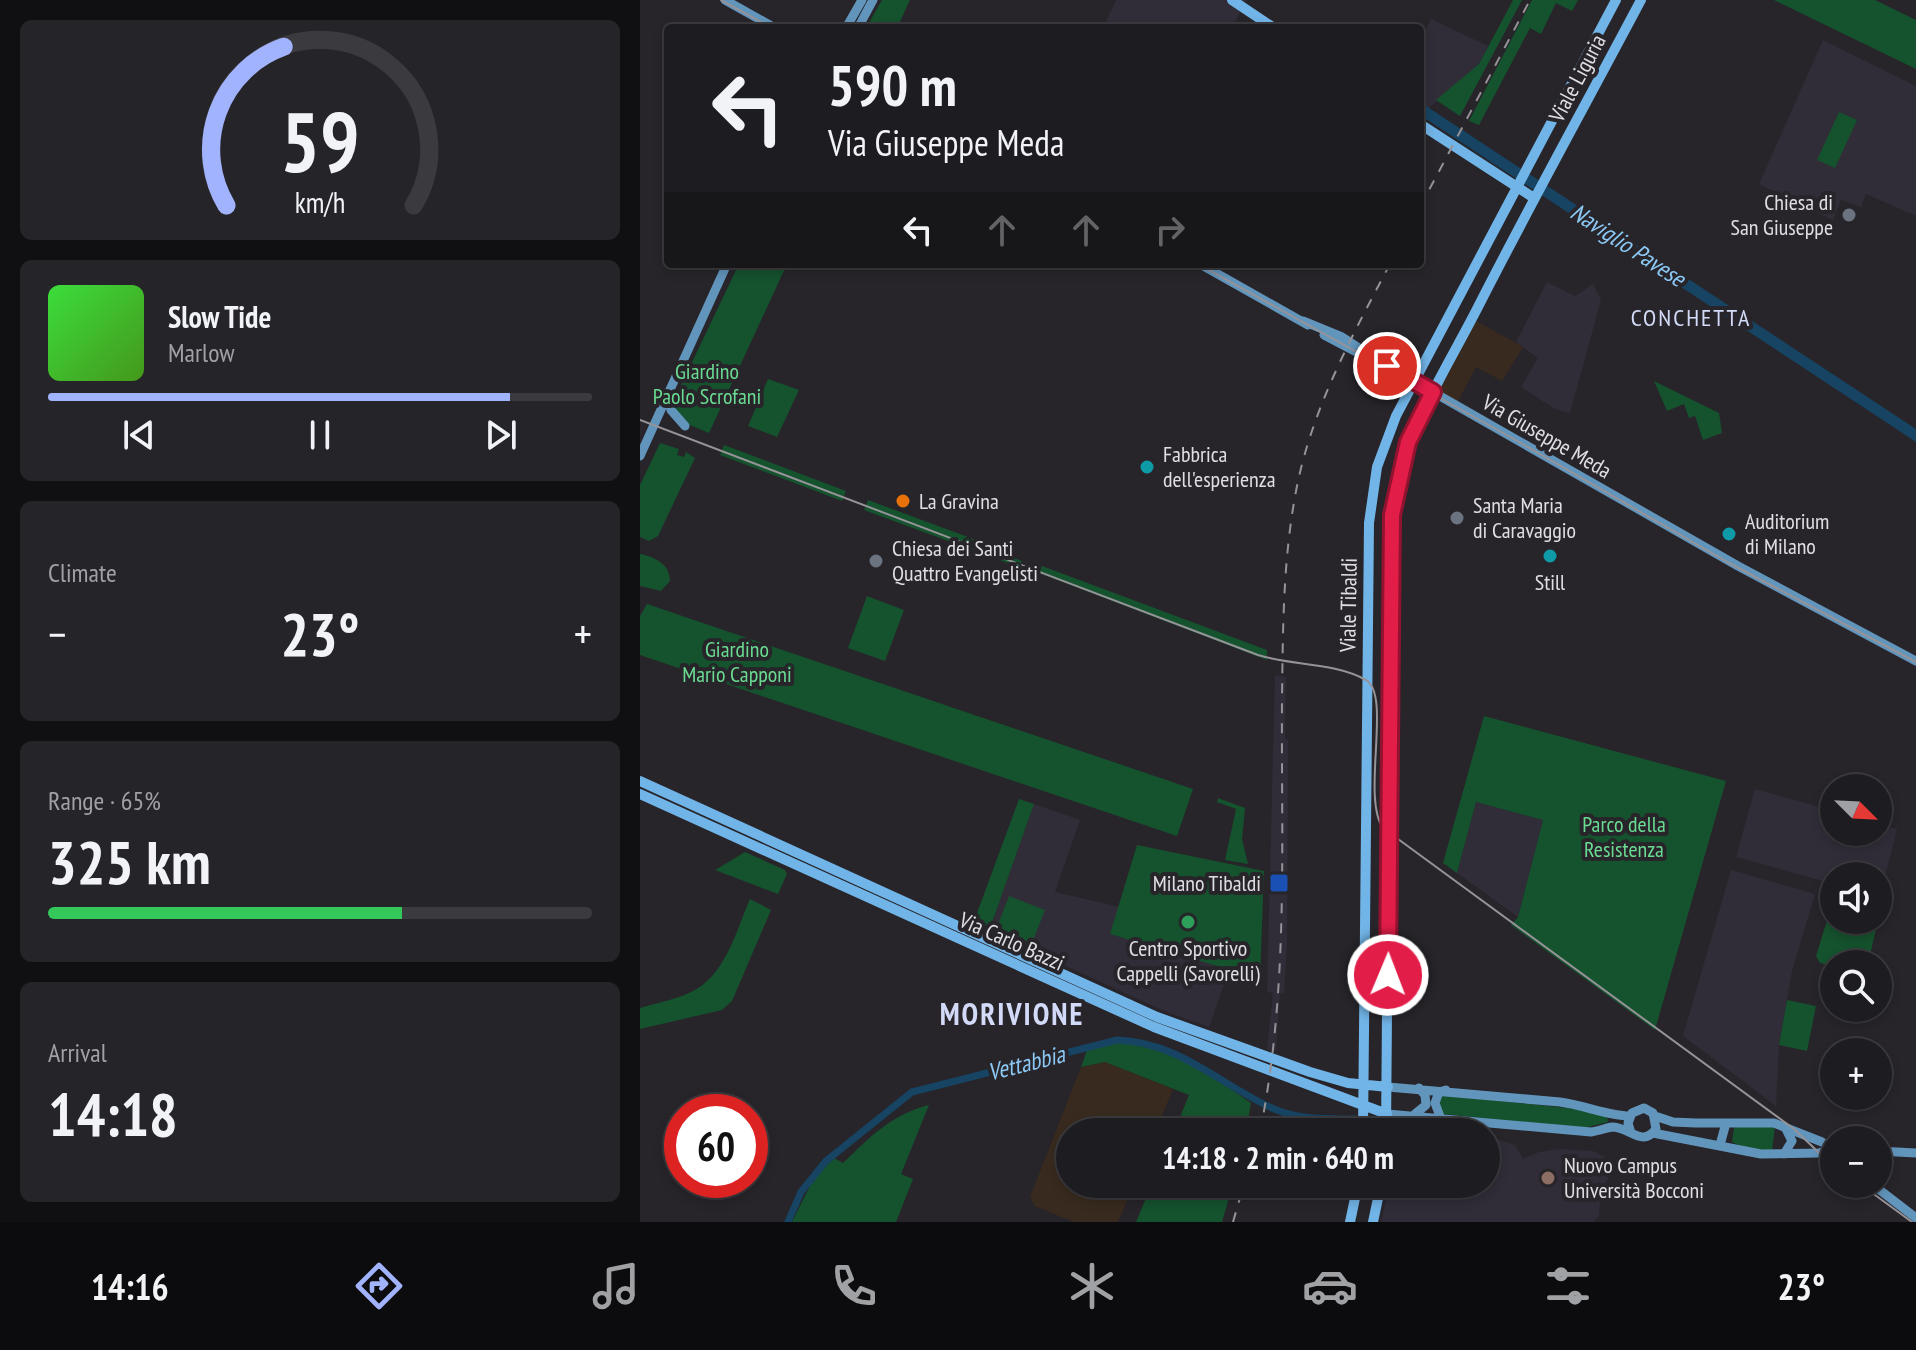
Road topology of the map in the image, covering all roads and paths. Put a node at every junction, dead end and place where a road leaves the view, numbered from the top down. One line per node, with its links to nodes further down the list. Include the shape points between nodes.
1 (725, 0): 7 (main road)
2 (862, 0): 10 (main road)
3 (873, 0): 11 (main road)
4 (1232, 0): 12 (main road)
5 (1616, 0): 14 (main road, Viale Liguria)
6 (1641, 0): 15 (main road, Viale Liguria)
7 (740, 8): 8 (main road); 9 (main road)
8 (759, 24)
9 (768, 24)
10 (848, 24)
11 (861, 24)
12 (1268, 24)
13 (1424, 126): 16 (main road)
14 (1528, 165): 16 (main road, Viale Tibaldi)
15 (1546, 177): 17 (main road, Viale Tibaldi)
16 (1517, 184): 17 (main road); 21 (main road, Viale Tibaldi)
17 (1535, 196): 22 (main road, Viale Tibaldi)
18 (728, 268): 23 (main road)
19 (728, 268): 24 (main road)
20 (1207, 268): 21 (main road, Via Giuseppe Meda, via 1342,337)
21 (1413, 381): 22 (main road, Via Giuseppe Meda); 31 (main road, Viale Tibaldi, via 1382,451 1369,523)
22 (1433, 392): 27 (main road, Via Giuseppe Meda); 32 (main road, Viale Tibaldi, via 1408,442 1392,515)
23 (669, 397): 24 (main road); 25 (main road, via 669,408)
24 (661, 410): 26 (main road)
25 (685, 426)
26 (640, 456)
27 (1916, 661)
28 (640, 781): 30 (main road, Via Carlo Bazzi, via 1145,1012)
29 (640, 794): 35 (main road, Via Carlo Bazzi, via 1154,1027)
30 (1337, 1080): 31 (main road, Via Carlo Bazzi); 35 (main road, via 1326,1084)
31 (1370, 1085): 32 (main road, Via Carlo Bazzi); 36 (main road, Viale Tibaldi)
32 (1388, 1087): 33 (main road); 37 (main road, Viale Tibaldi)
33 (1419, 1088): 34 (main road); 38 (main road, via 1426,1105)
34 (1446, 1090): 39 (main road, via 1587,1105); 45 (main road, via 1439,1092 1435,1103)
35 (1327, 1092): 36 (main road, Via Carlo Bazzi)
36 (1369, 1107): 37 (main road, Via Carlo Bazzi); 42 (main road, Viale Tibaldi)
37 (1387, 1114): 38 (main road); 43 (main road, Viale Tibaldi)
38 (1412, 1115): 44 (main road)
39 (1611, 1115): 40 (main road); 49 (main road)
40 (1630, 1116): 41 (main road, via 1644,1108); 50 (main road)
41 (1655, 1116): 46 (main road); 51 (main road)
42 (1366, 1118)
43 (1387, 1118)
44 (1434, 1118)
45 (1440, 1118)
46 (1726, 1123): 48 (main road); 53 (main road)
47 (1500, 1124): 49 (main road, via 1591,1132)
48 (1783, 1125): 52 (main road); 57 (main road, via 1792,1141)
49 (1610, 1127): 50 (main road)
50 (1631, 1133): 51 (main road, via 1642,1138)
51 (1653, 1133): 53 (main road)
52 (1820, 1142)
53 (1720, 1145): 57 (main road)
54 (1820, 1152): 57 (main road)
55 (1892, 1152): 56 (main road)
56 (1916, 1153)
57 (1784, 1154)
58 (1355, 1198): 62 (main road)
59 (1378, 1198): 63 (main road)
60 (1890, 1198): 61 (main road)
61 (1916, 1218)
62 (1350, 1222)
63 (1373, 1222)

